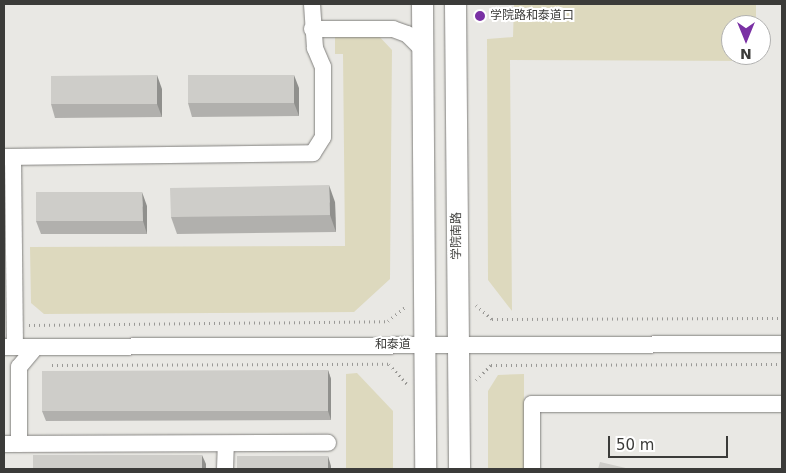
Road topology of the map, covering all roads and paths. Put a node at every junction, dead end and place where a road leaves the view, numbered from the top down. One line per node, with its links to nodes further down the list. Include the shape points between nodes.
1 (312, 4): 4 (street)
2 (422, 4): 5 (main road)
3 (455, 4): 13 (main road, 学院南路)
4 (312, 29): 5 (street, via 393,29 407,34); 6 (street, via 323,68 323,137 314,153)
5 (422, 49): 12 (main road)
6 (9, 157): 10 (street)
7 (476, 296): 9 (path, via 476,305 492,318)
8 (405, 307): 10 (path, via 388,321)
9 (782, 318)
10 (15, 325): 14 (street)
11 (782, 344): 13 (street, 和泰道)
12 (425, 345): 13 (street, 和泰道); 15 (street, 和泰道); 25 (main road)
13 (458, 345): 26 (main road, 学院南路)
14 (9, 347): 15 (street, 和泰道)
15 (36, 347): 16 (street)
16 (21, 364): 19 (path, via 389,364 407,384); 22 (street)
17 (782, 364): 18 (path, via 492,365)
18 (474, 382)
19 (407, 393)
20 (782, 404): 27 (street, via 532,404)
21 (328, 443): 23 (street)
22 (12, 444): 23 (street)
23 (226, 444): 24 (street)
24 (225, 469)
25 (425, 469)
26 (459, 469)
27 (532, 469)

